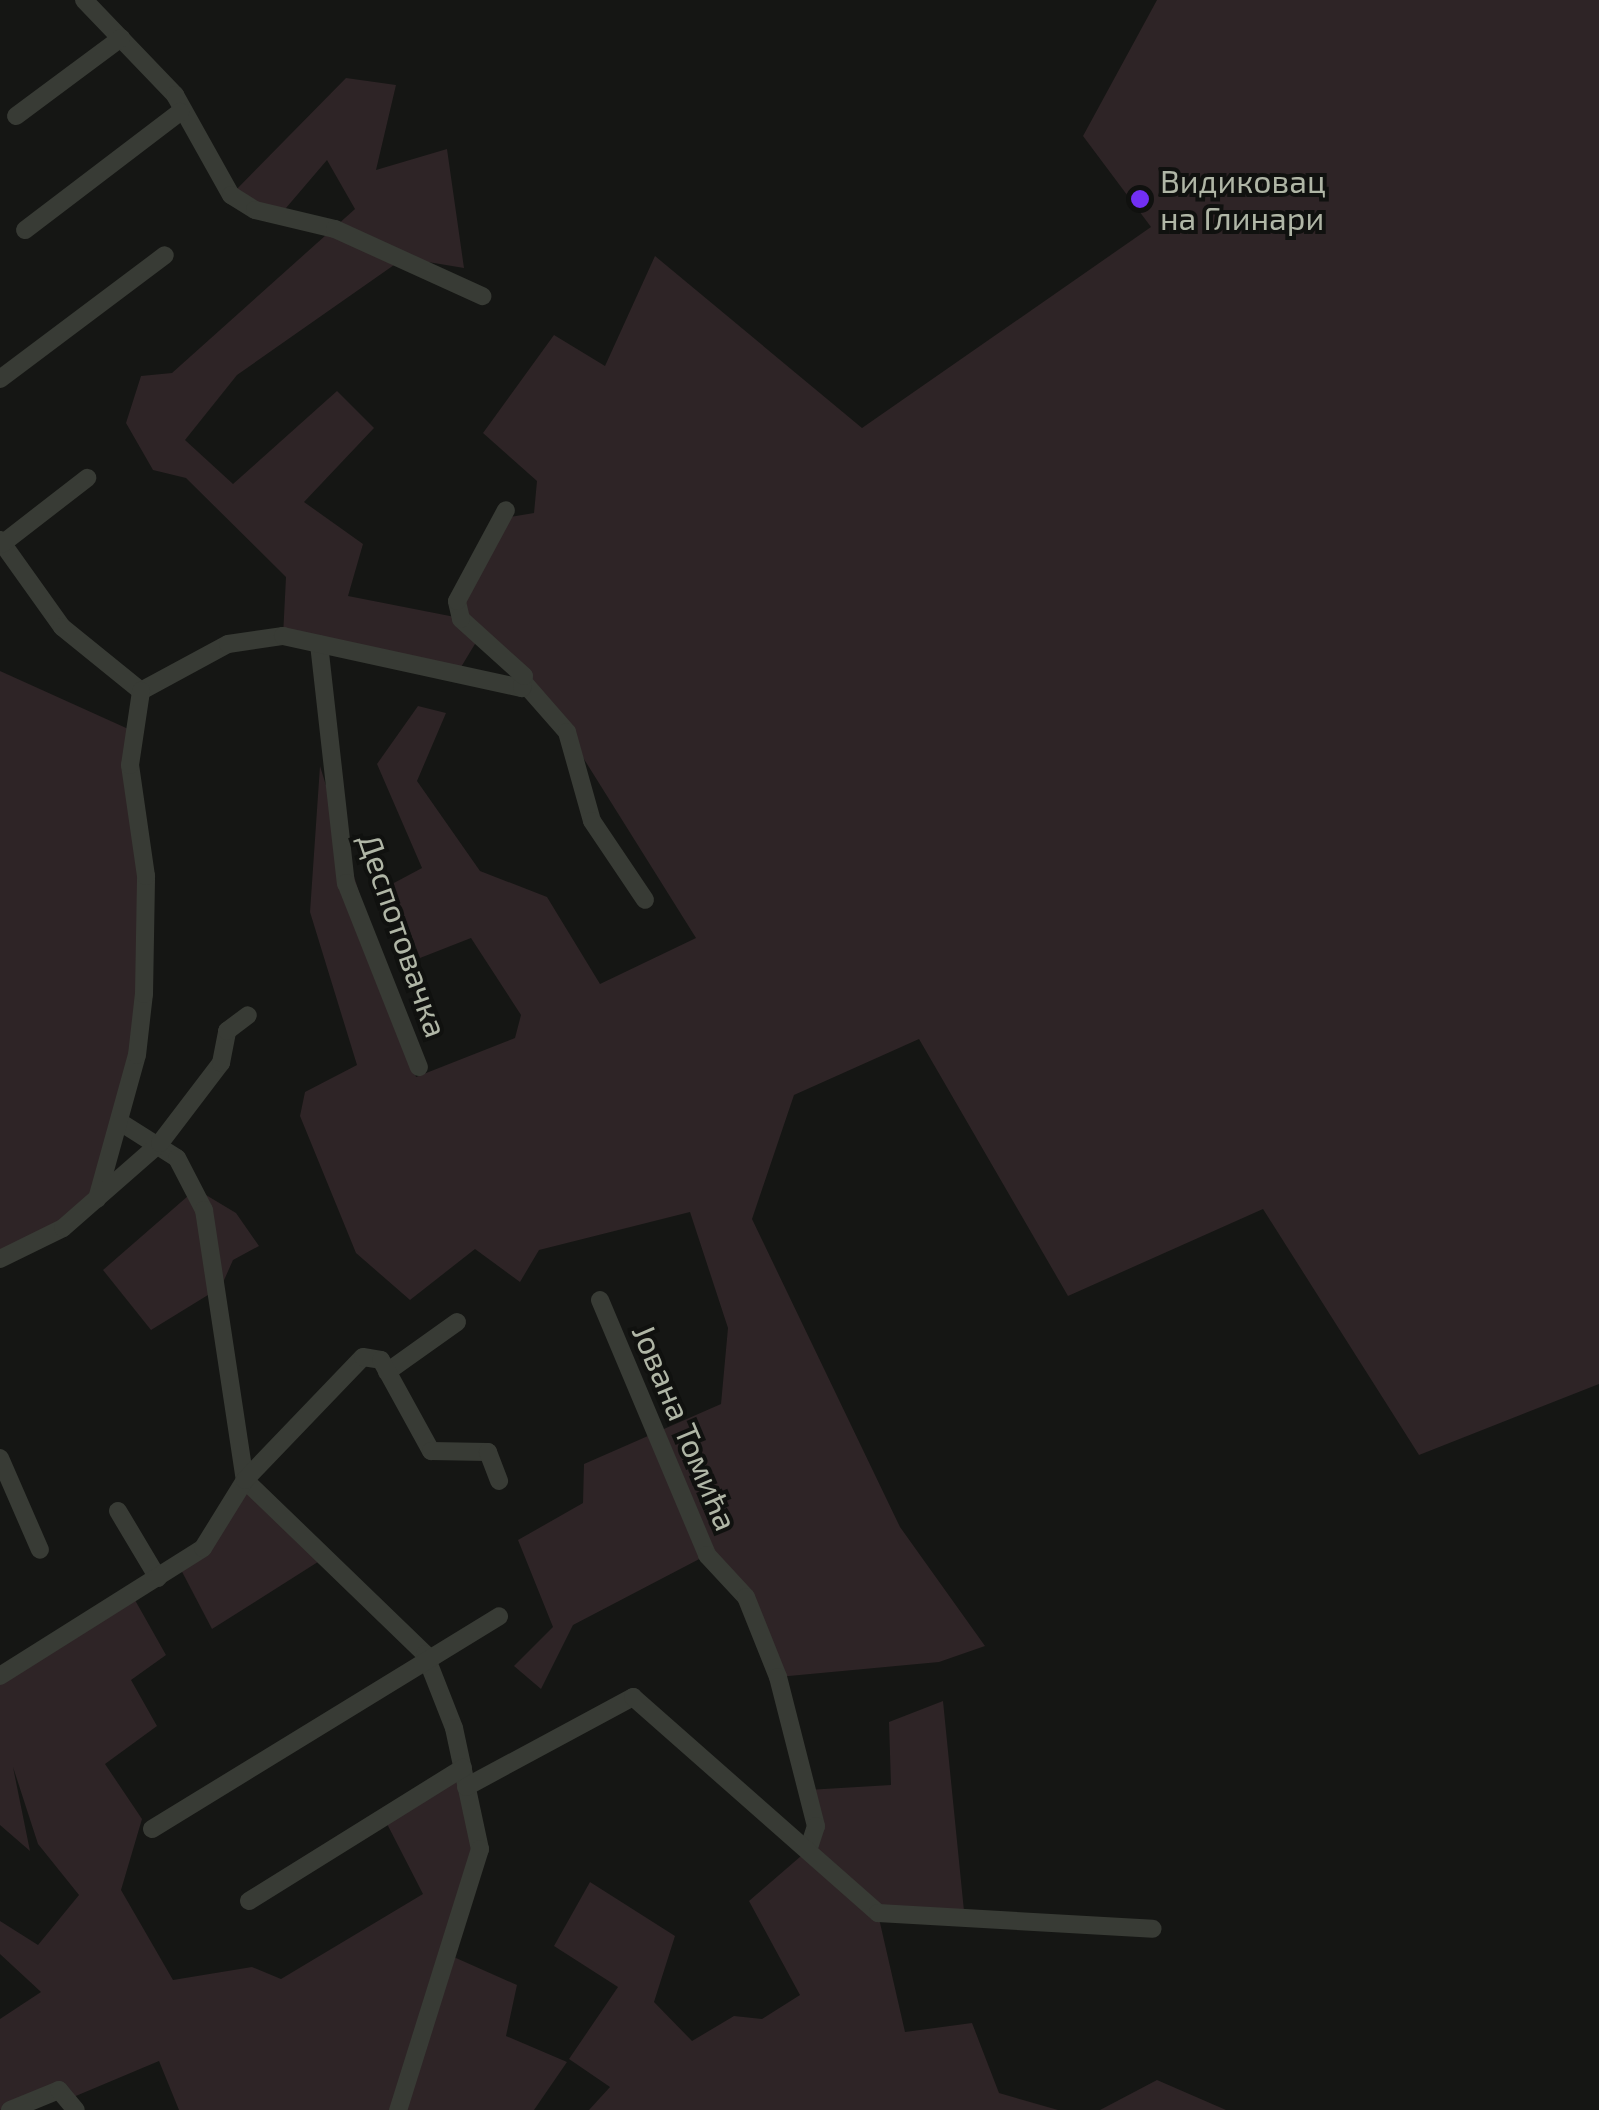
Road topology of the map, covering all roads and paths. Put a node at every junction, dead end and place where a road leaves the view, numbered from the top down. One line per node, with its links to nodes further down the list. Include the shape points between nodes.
1 (84, 0): 2 (street)
2 (120, 38): 3 (street); 4 (street)
3 (180, 112): 5 (street); 7 (street, via 231,195 256,210 335,229)
4 (16, 116)
5 (26, 230)
6 (164, 256): 8 (street)
7 (482, 296)
8 (0, 379)
9 (87, 478): 11 (street)
10 (506, 510): 13 (street, via 457,601 460,618)
11 (1, 542): 14 (street, via 62,627)
12 (319, 644): 13 (street, via 488,686); 14 (street, via 284,636 228,644); 17 (street, Деспотовачка, via 329,678 339,852)
13 (525, 684): 15 (street, via 567,732 592,821)
14 (141, 690): 18 (street, via 130,765 145,863 144,994)
15 (645, 900)
16 (248, 1014): 19 (street, via 227,1031 212,1078)
17 (419, 1067)
18 (120, 1122): 19 (street); 20 (street)
19 (160, 1143): 20 (street); 26 (street, via 187,1170 204,1210)
20 (97, 1199): 21 (street)
21 (0, 1259)
22 (600, 1300): 36 (street, Јована Томића, via 707,1555 746,1597 778,1677 816,1826)
23 (457, 1322): 24 (street)
24 (387, 1372): 26 (street, via 375,1356 356,1361); 27 (street, via 431,1450 488,1452)
25 (0, 1458): 29 (street)
26 (245, 1480): 30 (street, via 203,1548); 32 (street)
27 (499, 1481)
28 (118, 1511): 30 (street)
29 (40, 1550)
30 (158, 1578): 33 (street)
31 (499, 1616): 32 (street)
32 (426, 1654): 34 (street); 35 (street)
33 (0, 1676)
34 (464, 1778): 36 (street, via 633,1698); 37 (street); 41 (street, via 480,1849 475,1878)
35 (152, 1829)
36 (808, 1850): 38 (street, via 878,1913)
37 (249, 1901)
38 (1152, 1930)
39 (10, 2110): 40 (street, via 58,2090)
40 (76, 2110)
41 (398, 2110)

